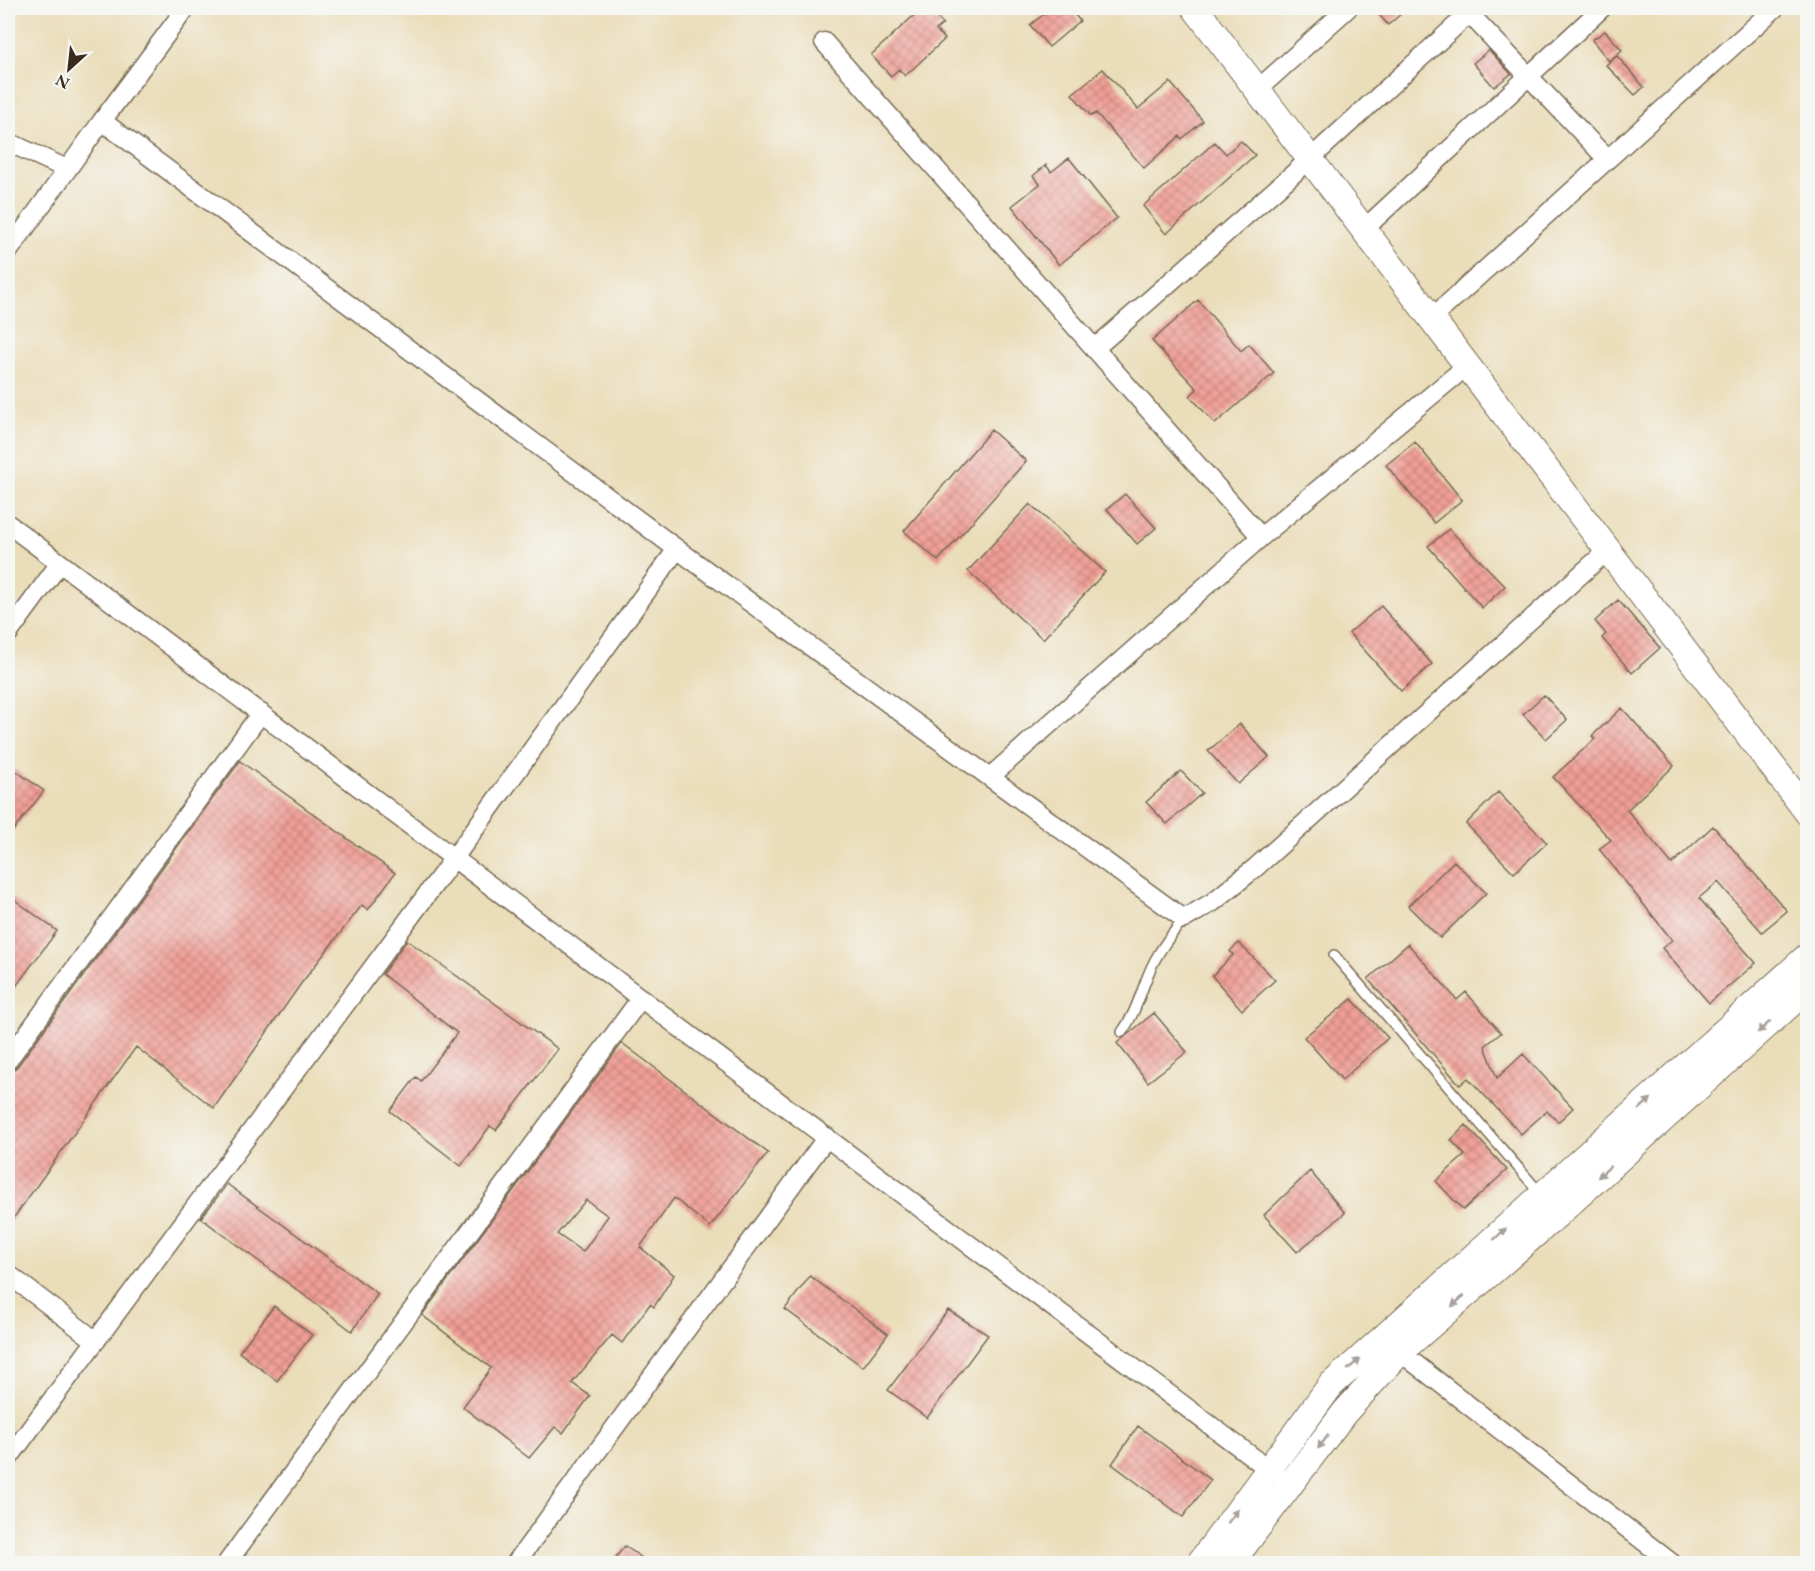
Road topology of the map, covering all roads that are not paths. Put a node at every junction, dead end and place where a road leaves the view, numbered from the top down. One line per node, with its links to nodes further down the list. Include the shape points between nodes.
1 (186, 8): 10 (street)
2 (1348, 8): 9 (street)
3 (1602, 8): 8 (street)
4 (1775, 8): 12 (street)
5 (1470, 9): 8 (street); 13 (street)
6 (1205, 11): 9 (street)
7 (824, 42): 18 (street)
8 (1527, 76): 12 (street); 15 (street)
9 (1257, 90): 13 (street)
10 (102, 121): 14 (street); 22 (street)
11 (8, 142): 14 (street)
12 (1607, 159): 17 (street)
13 (1309, 160): 15 (street); 18 (street)
14 (67, 169): 16 (street)
15 (1364, 230): 17 (street)
16 (8, 252)
17 (1432, 318): 19 (street)
18 (1094, 349): 21 (street)
19 (1468, 365): 21 (street); 23 (street)
20 (8, 524): 24 (street)
21 (1260, 537): 27 (street)
22 (676, 549): 27 (street); 29 (street)
23 (1608, 550): 28 (street); 30 (street, via 1255,868 1213,902)
24 (60, 563): 25 (street); 26 (street)
25 (8, 634)
26 (261, 713): 29 (street); 36 (street)
27 (991, 776): 30 (street)
28 (1808, 813)
29 (454, 858): 34 (street); 40 (street)
30 (1184, 919): 35 (lane, via 1161,948)
31 (1334, 955): 38 (lane)
32 (1808, 956): 38 (street, one-way to 32)
33 (1808, 988): 41 (street, one-way to 41)
34 (641, 998): 37 (street); 45 (street)
35 (1122, 1032)
36 (8, 1060)
37 (826, 1137): 43 (street); 46 (street)
38 (1542, 1196): 43 (street, one-way to 38, via 1331,1385)
39 (8, 1274): 40 (street)
40 (96, 1341): 42 (street)
41 (1400, 1352): 44 (street, one-way to 44, via 1345,1412); 49 (street)
42 (8, 1459)
43 (1268, 1468): 44 (street); 47 (street, one-way to 43)
44 (1290, 1484): 48 (street)
45 (226, 1563)
46 (515, 1563)
47 (1198, 1563)
48 (1230, 1563)
49 (1673, 1563)

